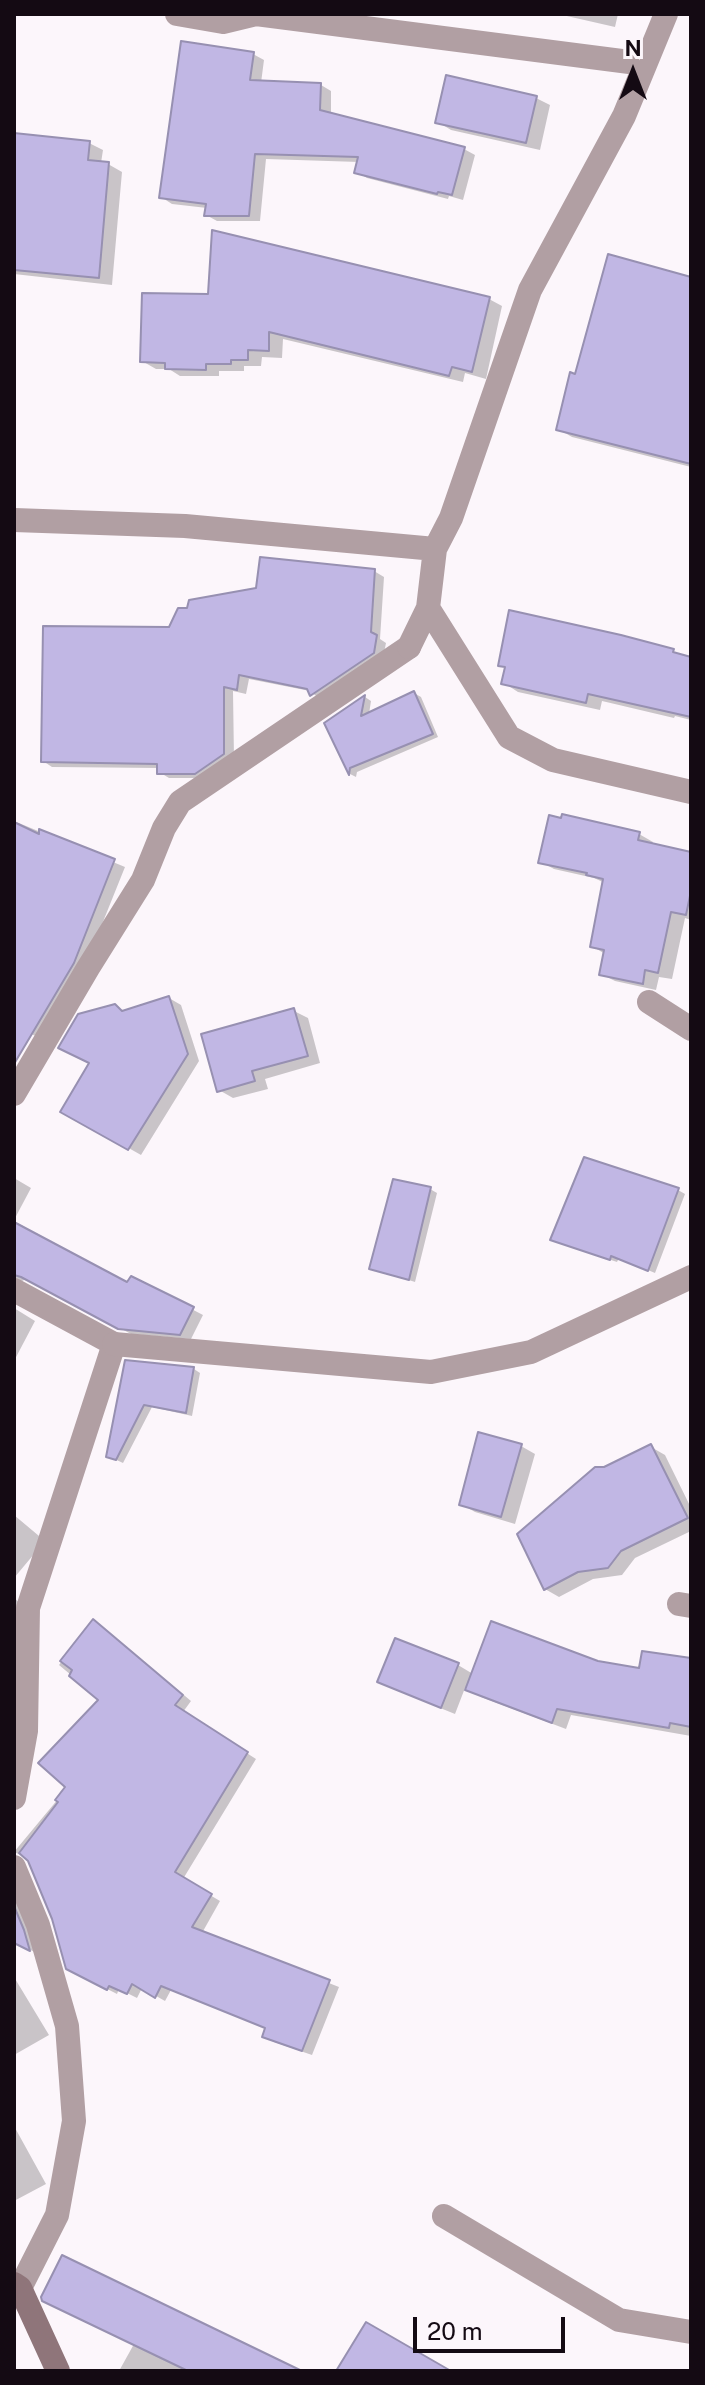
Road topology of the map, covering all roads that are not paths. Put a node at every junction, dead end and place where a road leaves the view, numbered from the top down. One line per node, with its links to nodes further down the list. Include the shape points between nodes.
1 (177, 14): 3 (street, via 223,22 256,14)
2 (666, 14): 3 (street)
3 (645, 64): 5 (street, via 624,116 530,290 451,518)
4 (14, 520): 5 (street, via 185,526)
5 (435, 549): 6 (street)
6 (428, 608): 7 (street, via 509,737 553,760); 10 (street, via 409,647 180,802 143,880)
7 (691, 792)
8 (649, 1002): 9 (street)
9 (691, 1029)
10 (14, 1094)
11 (691, 1277): 13 (street, via 531,1352 431,1372)
12 (14, 1290): 13 (street)
13 (114, 1344): 14 (street, via 28,1608 26,1731)
14 (14, 1798)
15 (14, 1867): 17 (street, via 38,1925 67,2026 74,2121 57,2215)
16 (444, 2216): 18 (street, via 619,2320)
17 (17, 2286): 19 (main road)
18 (691, 2332)
19 (58, 2371)

